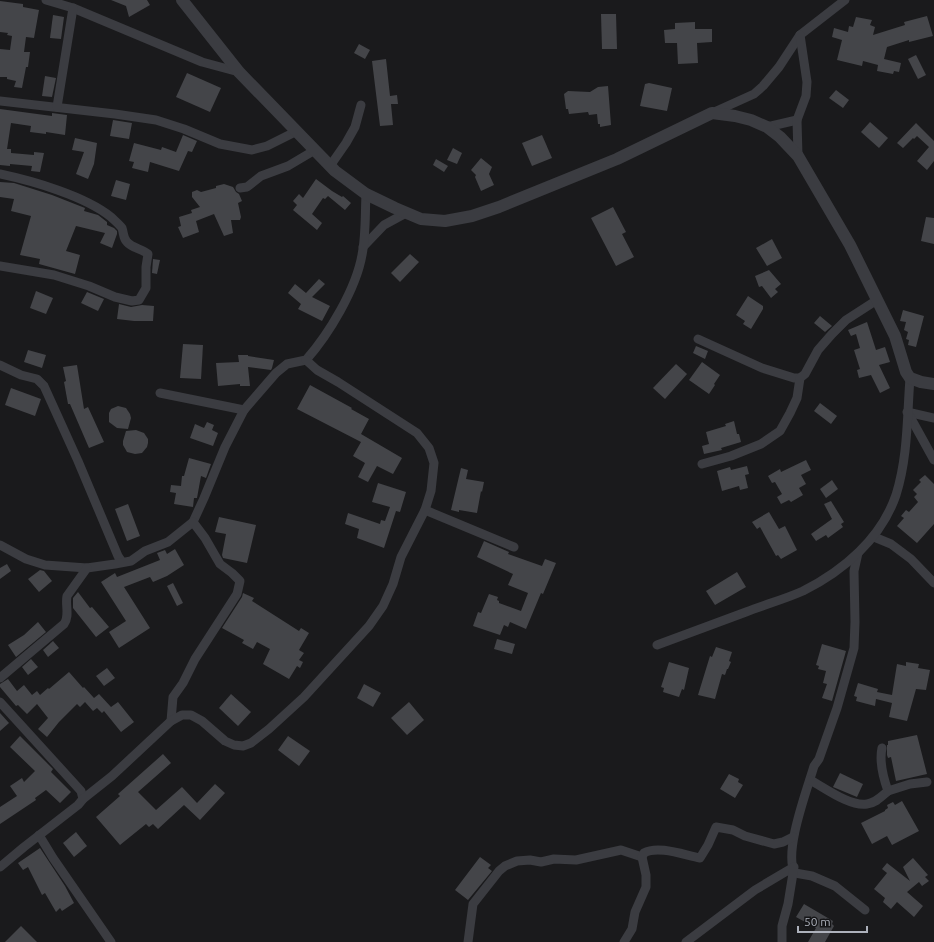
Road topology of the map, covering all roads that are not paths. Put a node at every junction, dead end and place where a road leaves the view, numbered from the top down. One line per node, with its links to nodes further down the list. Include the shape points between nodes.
1 (46, 0): 4 (street)
2 (182, 0): 6 (street)
3 (845, 0): 5 (street)
4 (68, 4): 6 (street, via 202,62); 9 (street)
5 (800, 35): 10 (street, via 778,68 754,94); 11 (street, via 807,82 806,96)
6 (239, 72): 13 (street)
7 (0, 101): 9 (street)
8 (361, 105): 16 (street, via 355,128)
9 (57, 107): 13 (street, via 156,120 220,144 252,150 267,146)
10 (712, 113): 12 (street, via 751,120); 20 (street, via 617,159 472,216 438,221 421,219)
11 (797, 120): 12 (street); 15 (street)
12 (767, 127): 15 (street)
13 (297, 131): 14 (street)
14 (315, 150): 16 (street); 18 (street, via 288,166 261,176 248,187)
15 (798, 156): 23 (street, via 850,245)
16 (330, 166): 19 (street)
17 (0, 174): 22 (street, via 63,192 90,205 110,217 121,228 123,238 129,244 148,254 146,288 139,300 132,301 54,275)
18 (240, 188)
19 (366, 194): 20 (street); 21 (street)
20 (406, 213): 21 (street, via 384,225)
21 (364, 247): 25 (street, via 358,272 345,300 328,331)
22 (0, 266)
23 (877, 300): 27 (street, via 846,320 832,334); 28 (street, via 895,336)
24 (698, 339): 27 (street, via 762,368)
25 (306, 360): 31 (street, via 287,364); 36 (street, via 317,370 417,433 429,448 434,463 431,491)
26 (0, 365): 42 (street, via 37,379 44,386)
27 (800, 378): 35 (street, via 797,398 780,431 761,444)
28 (910, 378): 29 (street); 32 (street)
29 (934, 384)
30 (160, 393): 31 (street)
31 (244, 410): 37 (street)
32 (907, 412): 33 (street); 34 (street); 38 (street, via 907,438 896,496)
33 (934, 418)
34 (934, 460)
35 (702, 464)
36 (425, 510): 40 (street); 48 (street, via 401,557 383,606 369,626 304,697 269,729 244,746 225,741 191,715 182,715)
37 (193, 522): 42 (street, via 168,542 145,551 131,561); 48 (street, via 220,564 240,581 237,594 173,697)
38 (874, 537): 41 (street); 44 (street, via 892,544 911,558)
39 (0, 545): 43 (street, via 26,559 45,565)
40 (514, 547)
41 (858, 553): 45 (street, via 802,591); 50 (street, via 854,571 854,648 837,708)
42 (122, 562): 43 (street)
43 (87, 568): 46 (street, via 67,596 67,617 64,624)
44 (934, 583)
45 (657, 645)
46 (0, 678)
47 (0, 702): 53 (street, via 81,791)
48 (171, 721): 53 (street, via 112,776)
49 (882, 748): 52 (street, via 882,770)
50 (810, 780): 52 (street, via 853,802 867,804 879,800); 56 (street)
51 (927, 782): 52 (street)
52 (888, 791)
53 (83, 799): 55 (street)
54 (804, 801): 56 (street, via 797,817)
55 (39, 835): 58 (street); 61 (street)
56 (793, 837): 57 (street, via 774,844 716,827 700,858 657,850 649,850); 59 (street); 65 (street, via 794,867 782,926)
57 (642, 857): 62 (street, via 621,850 576,860 517,861 505,866 473,904); 63 (street, via 646,887 635,912 632,929)
58 (0, 867)
59 (792, 868): 60 (street, via 795,873 812,876 835,886); 64 (street, via 755,890)
60 (865, 910)
61 (111, 942)
62 (468, 942)
63 (624, 942)
64 (686, 942)
65 (782, 942)

